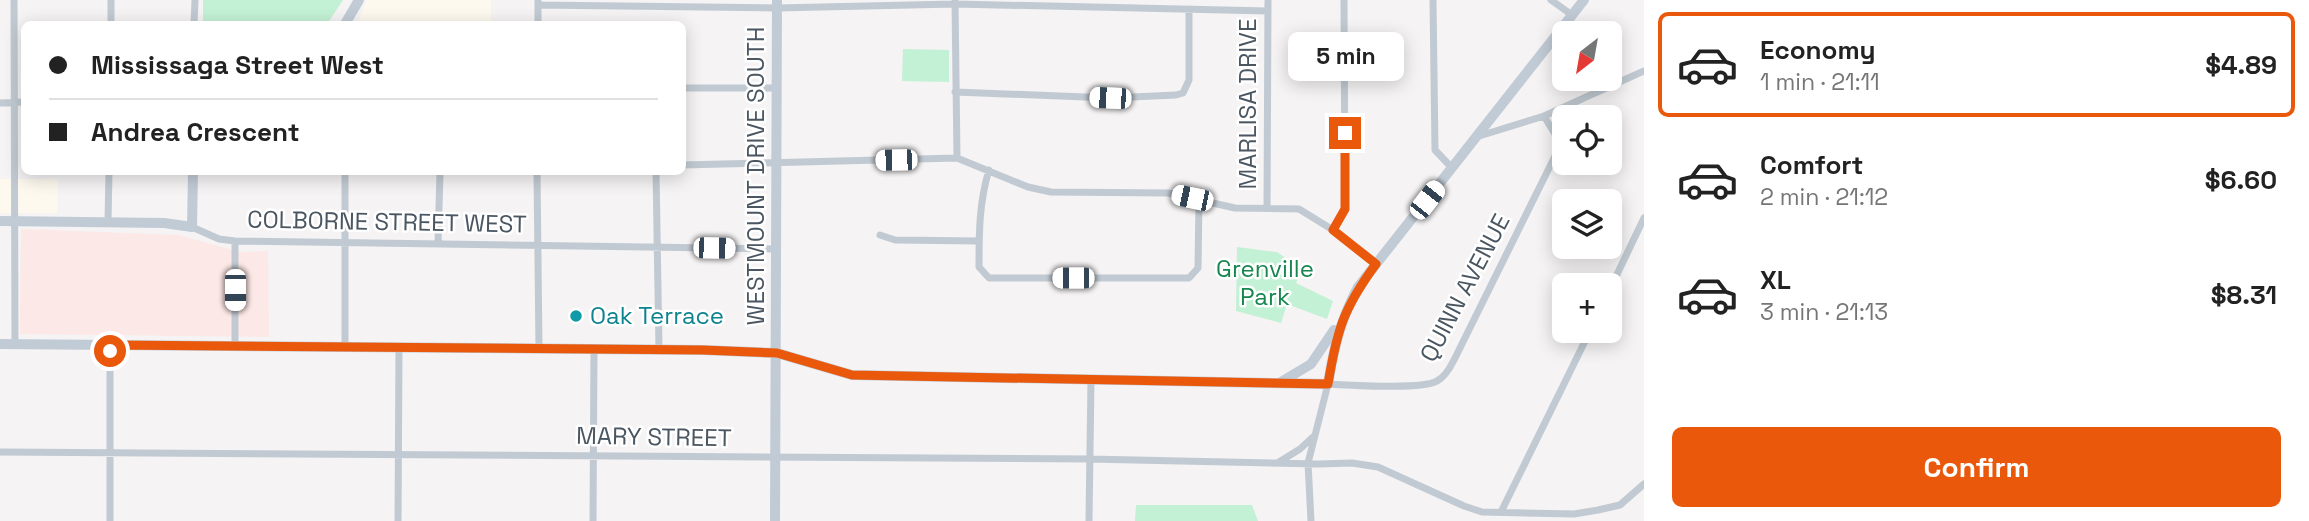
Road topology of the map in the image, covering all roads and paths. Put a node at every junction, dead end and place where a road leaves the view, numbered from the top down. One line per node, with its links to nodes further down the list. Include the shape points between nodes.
1 (14, 0): 26 (street)
2 (111, 0): 16 (street)
3 (195, 0): 17 (street)
4 (359, 0): 18 (street)
5 (1268, 0): 14 (street, MARLISA DRIVE)
6 (1344, 0): 47 (street, via 1345,209)
7 (1433, 0): 32 (street, via 1435,150)
8 (1551, 0): 15 (street)
9 (1584, 0): 15 (street)
10 (538, 2): 12 (street); 19 (street)
11 (955, 2): 12 (street); 13 (street); 23 (street)
12 (777, 4): 22 (street, WESTMOUNT DRIVE SOUTH)
13 (1189, 9): 14 (street); 23 (street, via 1189,80 1183,93 1110,98)
14 (1268, 10): 41 (street, MARLISA DRIVE)
15 (1572, 15): 28 (street)
16 (111, 21)
17 (194, 21)
18 (347, 21)
19 (538, 21)
20 (1644, 71): 27 (street)
21 (686, 88): 22 (street)
22 (777, 88): 30 (street, WESTMOUNT DRIVE SOUTH)
23 (956, 92): 29 (street)
24 (21, 102): 26 (street)
25 (0, 103): 26 (street)
26 (15, 103): 44 (street)
27 (1544, 116): 28 (street); 72 (street, QUINN AVENUE, via 1561,144 1446,373 1421,386)
28 (1475, 138): 32 (street)
29 (957, 158): 30 (street); 33 (street)
30 (777, 164): 31 (street); 55 (street, WESTMOUNT DRIVE SOUTH)
31 (686, 165)
32 (1452, 168): 56 (street)
33 (989, 170): 40 (street, via 1051,192 1157,192); 50 (street, via 981,198)
34 (109, 175): 45 (street)
35 (193, 175): 46 (street)
36 (345, 175): 51 (street)
37 (440, 175): 52 (street)
38 (537, 175): 53 (street)
39 (656, 175): 54 (street)
40 (1199, 200): 41 (street, via 1235,208); 50 (street, via 1198,268 1189,278 989,278 979,267)
41 (1267, 208): 47 (street, via 1304,211)
42 (1644, 218): 57 (street)
43 (0, 221): 44 (street, COLBORNE STREET WEST)
44 (15, 221): 45 (street, COLBORNE STREET WEST); 61 (street)
45 (108, 222): 46 (street, COLBORNE STREET WEST)
46 (192, 227): 49 (street, COLBORNE STREET WEST)
47 (1333, 230): 56 (street)
48 (880, 234): 50 (street, via 895,240)
49 (235, 241): 51 (street, COLBORNE STREET WEST); 63 (street)
50 (979, 242)
51 (345, 243): 52 (street, COLBORNE STREET WEST); 64 (street)
52 (438, 243): 53 (street, COLBORNE STREET WEST)
53 (538, 244): 54 (street, COLBORNE STREET WEST); 66 (street)
54 (659, 247): 55 (street, COLBORNE STREET WEST); 68 (street)
55 (777, 249): 69 (street, WESTMOUNT DRIVE SOUTH)
56 (1376, 264): 58 (street)
57 (1618, 273)
58 (1342, 318): 71 (street, via 1311,364); 72 (street)
59 (1584, 343): 83 (street)
60 (0, 344): 61 (street)
61 (15, 344): 62 (street)
62 (110, 345): 63 (street); 75 (street)
63 (235, 346): 64 (street)
64 (345, 347): 65 (street)
65 (399, 347): 66 (street); 76 (street)
66 (539, 348): 67 (street)
67 (594, 349): 68 (street); 77 (street)
68 (659, 349): 69 (street)
69 (777, 353): 70 (street, via 852,375); 78 (street, WESTMOUNT DRIVE SOUTH)
70 (1091, 380): 71 (street); 79 (street)
71 (1278, 383): 72 (street)
72 (1328, 384): 73 (street)
73 (1315, 435): 80 (street); 81 (street)
74 (0, 452): 75 (street, MARY STREET)
75 (110, 453): 76 (street, MARY STREET); 84 (street)
76 (398, 454): 77 (street, MARY STREET); 85 (street)
77 (593, 456): 78 (street, MARY STREET); 86 (street)
78 (775, 457): 79 (street, MARY STREET); 87 (street, WESTMOUNT DRIVE SOUTH)
79 (1089, 459): 80 (street, MARY STREET); 88 (street)
80 (1278, 463): 81 (street, MARY STREET)
81 (1308, 463): 83 (street, MARY STREET, via 1378,467 1464,506); 89 (street)
82 (1644, 484): 83 (street, MARY STREET, via 1620,505 1574,514)
83 (1501, 512)
84 (110, 521)
85 (398, 521)
86 (593, 521)
87 (775, 521)
88 (1089, 521)
89 (1311, 521)

